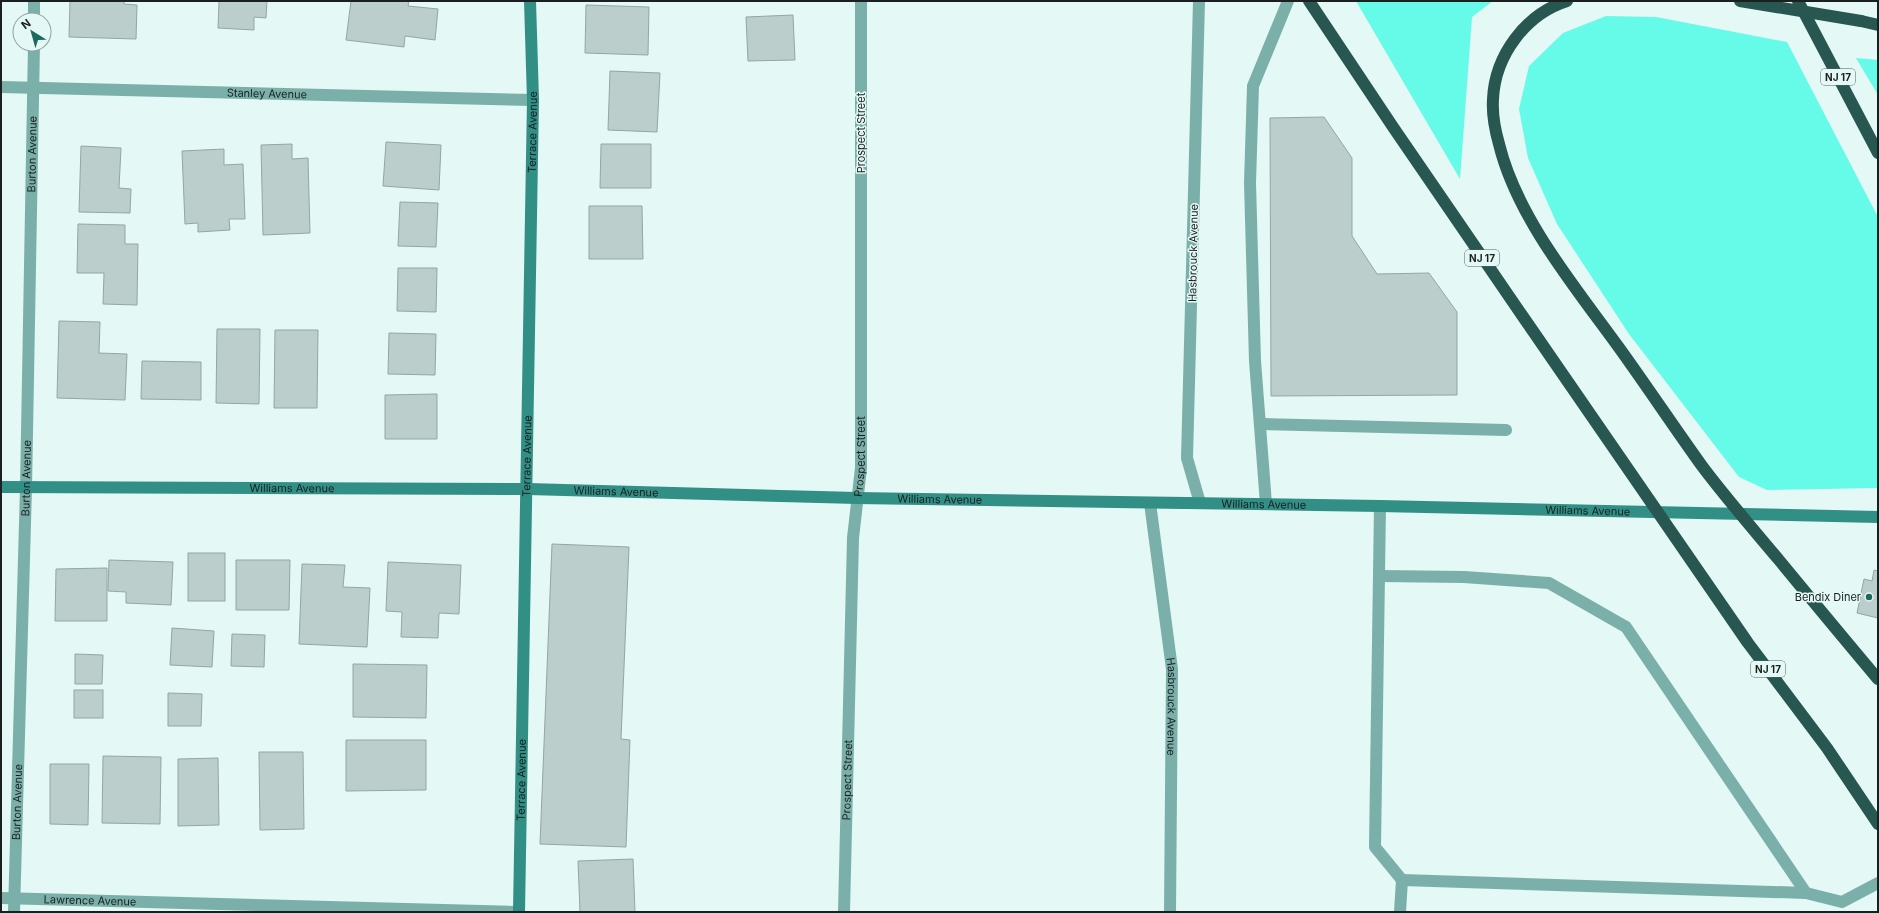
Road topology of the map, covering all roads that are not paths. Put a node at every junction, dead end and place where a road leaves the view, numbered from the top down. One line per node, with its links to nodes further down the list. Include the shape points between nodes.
1 (34, 1): 10 (street)
2 (530, 1): 15 (street, Terrace Avenue)
3 (861, 1): 22 (street, Prospect Street, via 861,468)
4 (1199, 1): 24 (street, Hasbrouck Avenue, via 1188,458)
5 (1288, 1): 17 (street, via 1253,86 1250,182 1255,361)
6 (1310, 1): 27 (highway, NJ 17, via 1393,127)
7 (1567, 1): 28 (highway, via 1540,14 1524,27 1503,58 1496,77 1493,98 1494,121 1507,169 1518,195 1550,251 1702,466)
8 (1740, 1): 11 (highway, bridge)
9 (1798, 1): 16 (highway, NJ 17)
10 (34, 12)
11 (1878, 25)
12 (34, 52): 14 (street, Burton Avenue)
13 (1, 87): 14 (street, Stanley Avenue)
14 (33, 87): 15 (street, Stanley Avenue); 20 (street, Burton Avenue)
15 (533, 100): 21 (street, Terrace Avenue)
16 (1878, 153)
17 (1260, 424): 18 (street); 25 (street)
18 (1506, 430)
19 (1, 487): 20 (street, Williams Avenue)
20 (26, 488): 21 (street, Williams Avenue); 37 (street, Burton Avenue)
21 (528, 489): 22 (street, Williams Avenue); 41 (street, Terrace Avenue)
22 (857, 498): 23 (street, Williams Avenue); 42 (street, Prospect Street, via 853,538)
23 (1150, 503): 24 (street, Williams Avenue); 43 (street, Hasbrouck Avenue, via 1172,670)
24 (1200, 503): 25 (street, Williams Avenue)
25 (1266, 504): 26 (street, Williams Avenue)
26 (1380, 506): 27 (street, Williams Avenue); 30 (street)
27 (1659, 513): 28 (street, Williams Avenue); 32 (highway, NJ 17, via 1748,643 1827,748)
28 (1741, 515): 29 (street, Williams Avenue); 31 (highway)
29 (1878, 517)
30 (1379, 576): 33 (street, via 1375,848); 35 (street, via 1464,577 1549,583 1626,627)
31 (1878, 679)
32 (1878, 824)
33 (1402, 880): 35 (street); 44 (street)
34 (1878, 883): 38 (street)
35 (1806, 893): 38 (street)
36 (1, 898): 37 (street, Lawrence Avenue)
37 (14, 898): 39 (street, Burton Avenue); 40 (street, Lawrence Avenue)
38 (1845, 907)
39 (14, 912)
40 (515, 912)
41 (520, 912)
42 (844, 912)
43 (1170, 912)
44 (1400, 912)

